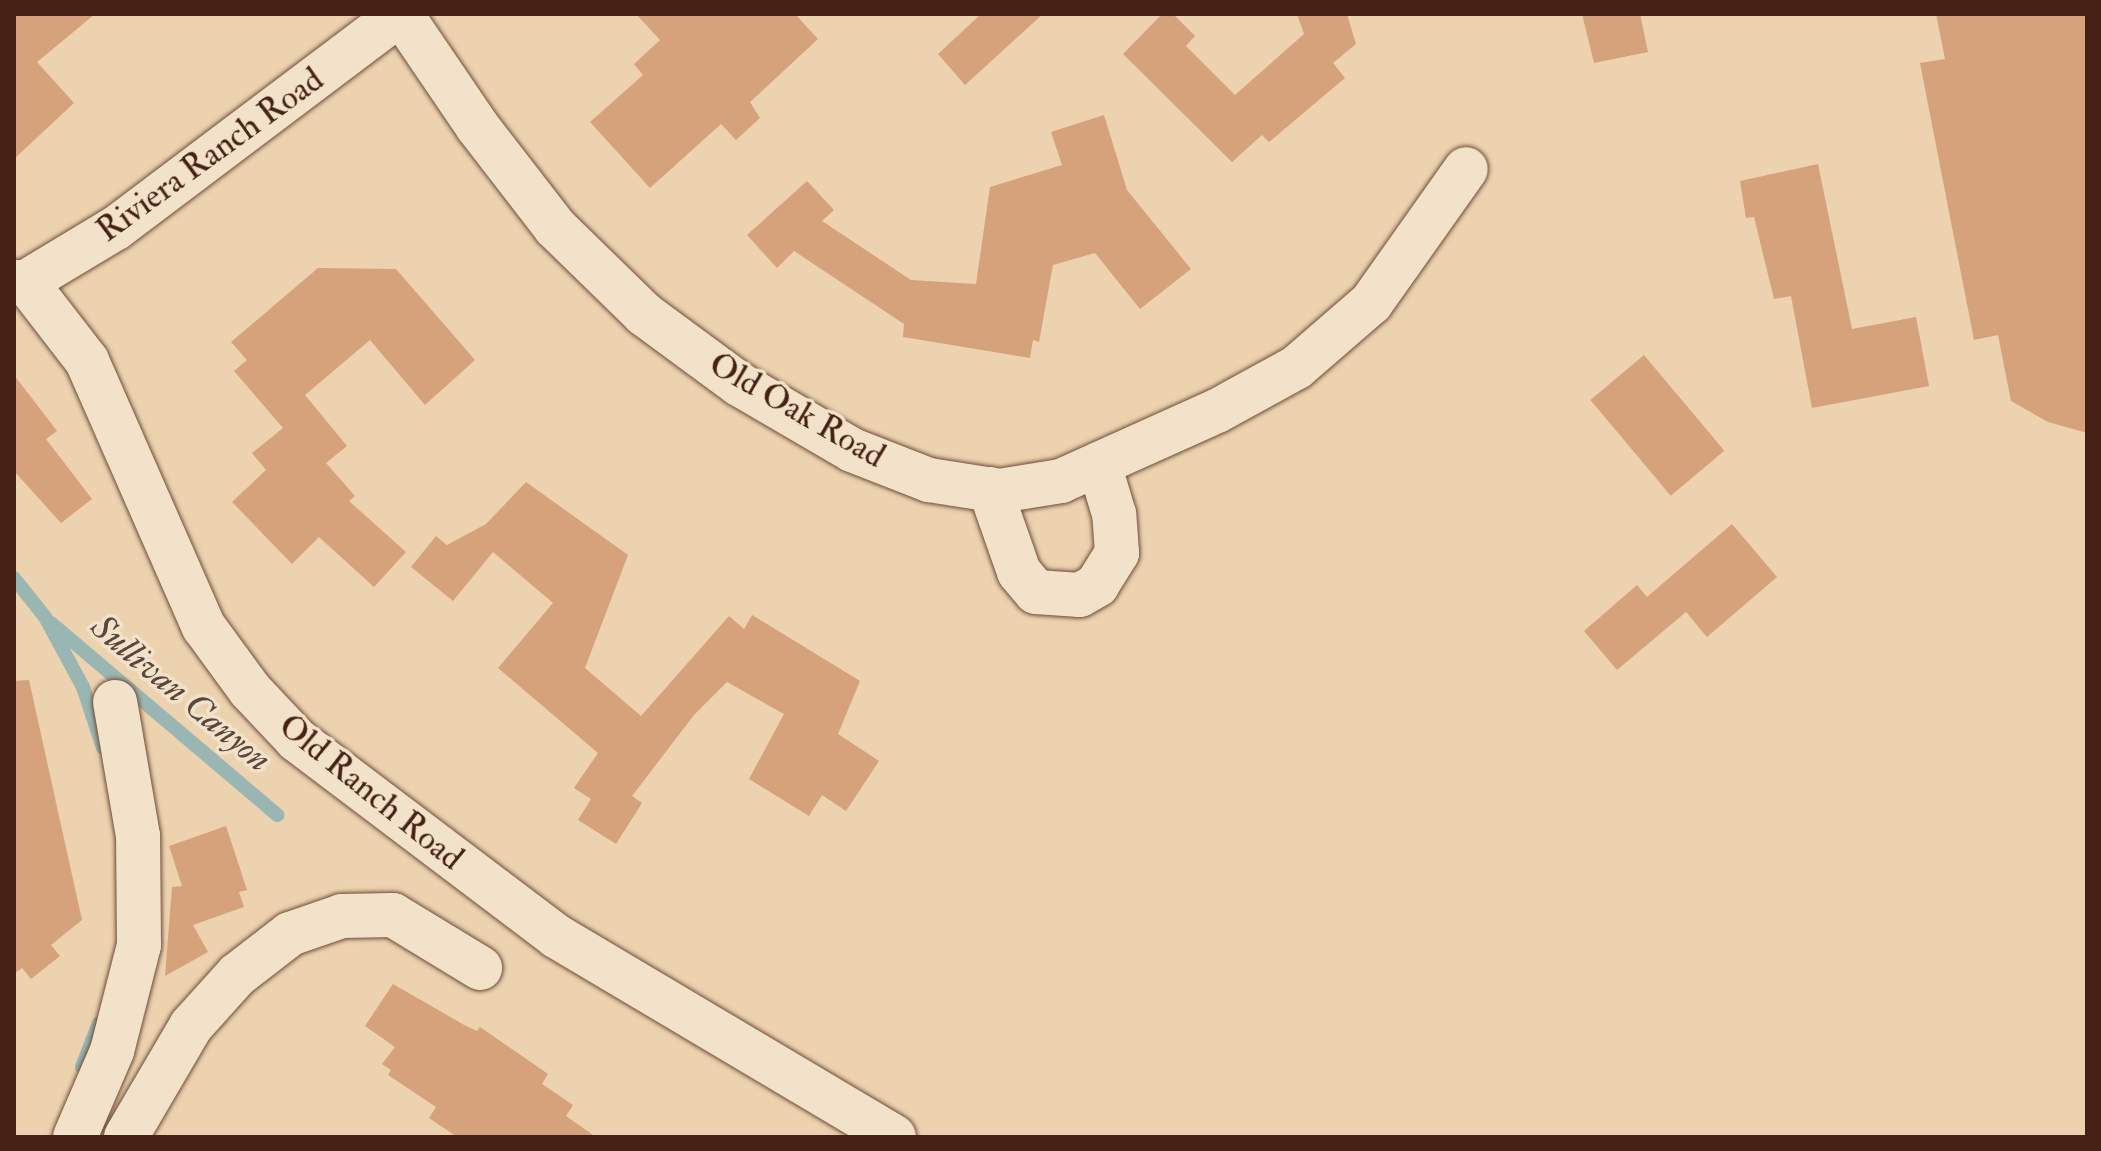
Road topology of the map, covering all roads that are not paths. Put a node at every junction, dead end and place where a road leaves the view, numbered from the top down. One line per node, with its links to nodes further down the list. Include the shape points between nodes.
1 (400, 14): 3 (street, Riviera Ranch Road, via 116,228); 5 (street, Old Oak Road, via 555,227 644,314 739,384 852,450 929,480)
2 (1466, 169): 4 (street, Old Oak Road, via 1371,303 1297,367 1217,411)
3 (20, 282): 10 (street, Old Ranch Road, via 87,361 204,627 250,690 297,740 556,936)
4 (1099, 464): 5 (street, Old Oak Road, via 1061,481); 5 (street, via 1114,514 1117,553 1097,585 1080,595 1036,592 1027,582)
5 (990, 489)
6 (115, 702): 8 (street, via 138,836 139,945 112,1051)
7 (480, 968): 9 (street, via 393,915 342,916 290,934 237,975 191,1026)
8 (75, 1137)
9 (126, 1137)
10 (894, 1137)

